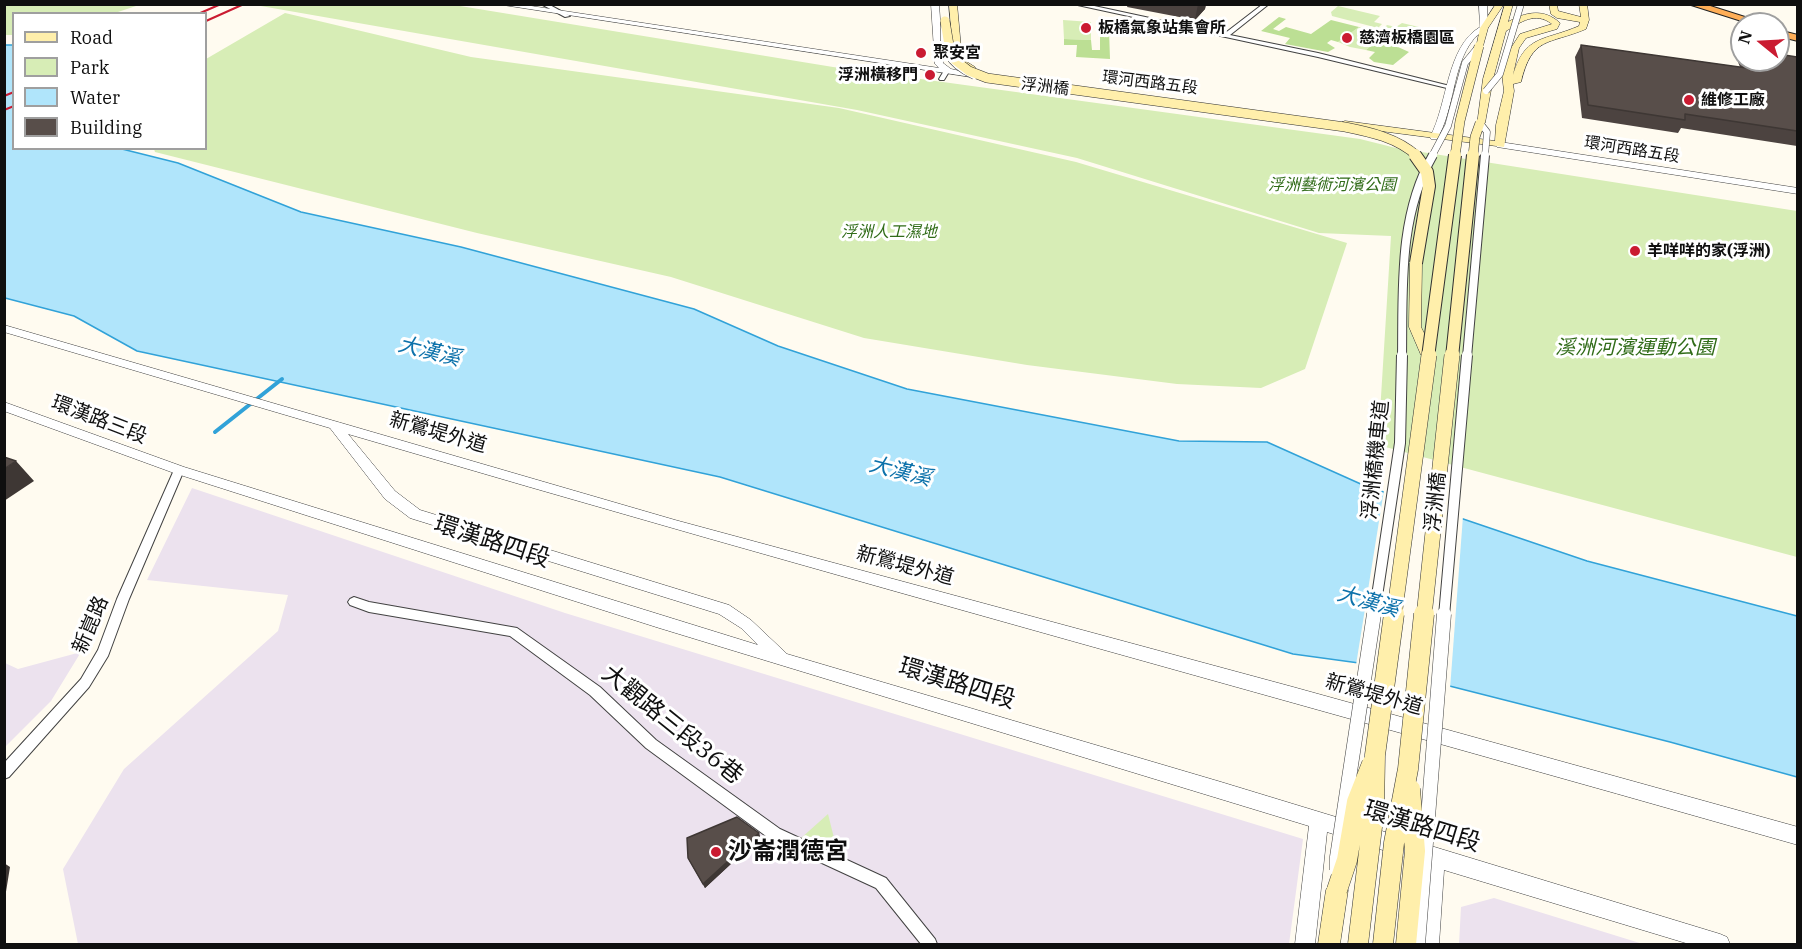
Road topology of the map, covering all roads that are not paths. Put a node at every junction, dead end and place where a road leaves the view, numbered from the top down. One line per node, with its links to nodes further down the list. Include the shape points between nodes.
1 (500, 4): 18 (street, 環河西路五段)
2 (543, 4): 18 (street)
3 (935, 4): 29 (street, via 939,64)
4 (943, 4): 22 (main road, 浮洲橋)
5 (953, 4): 27 (main road)
6 (1075, 4): 25 (street)
7 (1267, 4): 25 (street)
8 (1483, 4): 23 (street)
9 (1521, 4): 32 (street, bridge, via 1500,74)
10 (1542, 4): 19 (main road)
11 (1553, 4): 20 (main road, via 1556,14)
12 (1575, 4): 20 (main road)
13 (1583, 4): 20 (main road)
14 (1677, 4): 21 (highway)
15 (1692, 4): 17 (highway)
16 (1498, 6): 23 (main road, 浮洲橋); 24 (main road, 浮洲橋)
17 (1730, 15)
18 (567, 16): 29 (street, 環河西路五段)
19 (1523, 16): 24 (main road); 28 (main road, via 1542,16 1556,23 1523,36 1515,48)
20 (1581, 19): 28 (main road, via 1582,27 1578,30 1537,42)
21 (1730, 19)
22 (945, 21): 37 (street, bridge, via 942,31 947,59 963,72 993,82 1343,129 1378,138 1403,150 1419,165 1423,184); 39 (main road, 浮洲橋, bridge, via 951,57 969,71 987,78 1345,127 1408,149 1428,174 1416,263 1415,327)
23 (1484, 28): 26 (main road, 浮洲橋); 31 (street, via 1470,37)
24 (1504, 29): 32 (main road, 浮洲橋)
25 (1226, 35): 31 (street)
26 (1479, 46): 37 (street, 浮洲橋機車道, bridge, via 1468,54 1449,125 1419,184 1404,261); 39 (main road, 浮洲橋, bridge, via 1460,122)
27 (958, 60): 29 (main road); 30 (main road)
28 (1512, 72): 35 (main road, via 1516,84 1509,91)
29 (944, 75): 30 (street, 環河西路五段)
30 (989, 77): 34 (main road, 環河西路五段)
31 (1451, 87): 34 (street, via 1441,126)
32 (1486, 91): 33 (main road, 浮洲橋)
33 (1480, 123): 46 (main road, 浮洲橋, bridge, via 1475,137); 58 (street, bridge, via 1487,132 1431,755)
34 (1434, 137): 35 (main road, 環河西路五段)
35 (1500, 145): 36 (street, 環河西路五段)
36 (1797, 191)
37 (1404, 293): 51 (street, 浮洲橋機車道, bridge, via 1400,443 1337,856)
38 (4, 328): 41 (street, 新鶯堤外道)
39 (1428, 355): 45 (main road, 浮洲橋, bridge)
40 (4, 406): 42 (street, 環漢路三段)
41 (335, 426): 44 (street, via 390,495 415,514 724,609 746,624); 49 (street, 新鶯堤外道, via 675,525)
42 (179, 470): 44 (street, 環漢路四段); 47 (street, 新崑路, via 104,652 85,683)
43 (354, 603): 52 (street, 大觀路三段36巷, via 513,632 595,691 651,744 775,834 881,883)
44 (782, 659): 48 (street, 環漢路四段)
45 (1375, 755): 51 (main road, bridge, via 1357,802 1347,860); 55 (main road, 浮洲橋, bridge, via 1374,810)
46 (1408, 769): 56 (main road, 浮洲橋, bridge, via 1394,843); 57 (main road, bridge, via 1415,850)
47 (4, 773)
48 (1319, 821): 50 (street, 環漢路四段); 53 (street)
49 (1797, 837)
50 (1436, 858): 59 (street); 60 (street, 環漢路四段)
51 (1337, 890): 54 (main road)
52 (930, 945)
53 (1305, 945)
54 (1329, 945)
55 (1358, 945)
56 (1383, 945)
57 (1406, 945)
58 (1418, 945)
59 (1429, 945)
60 (1720, 945)

